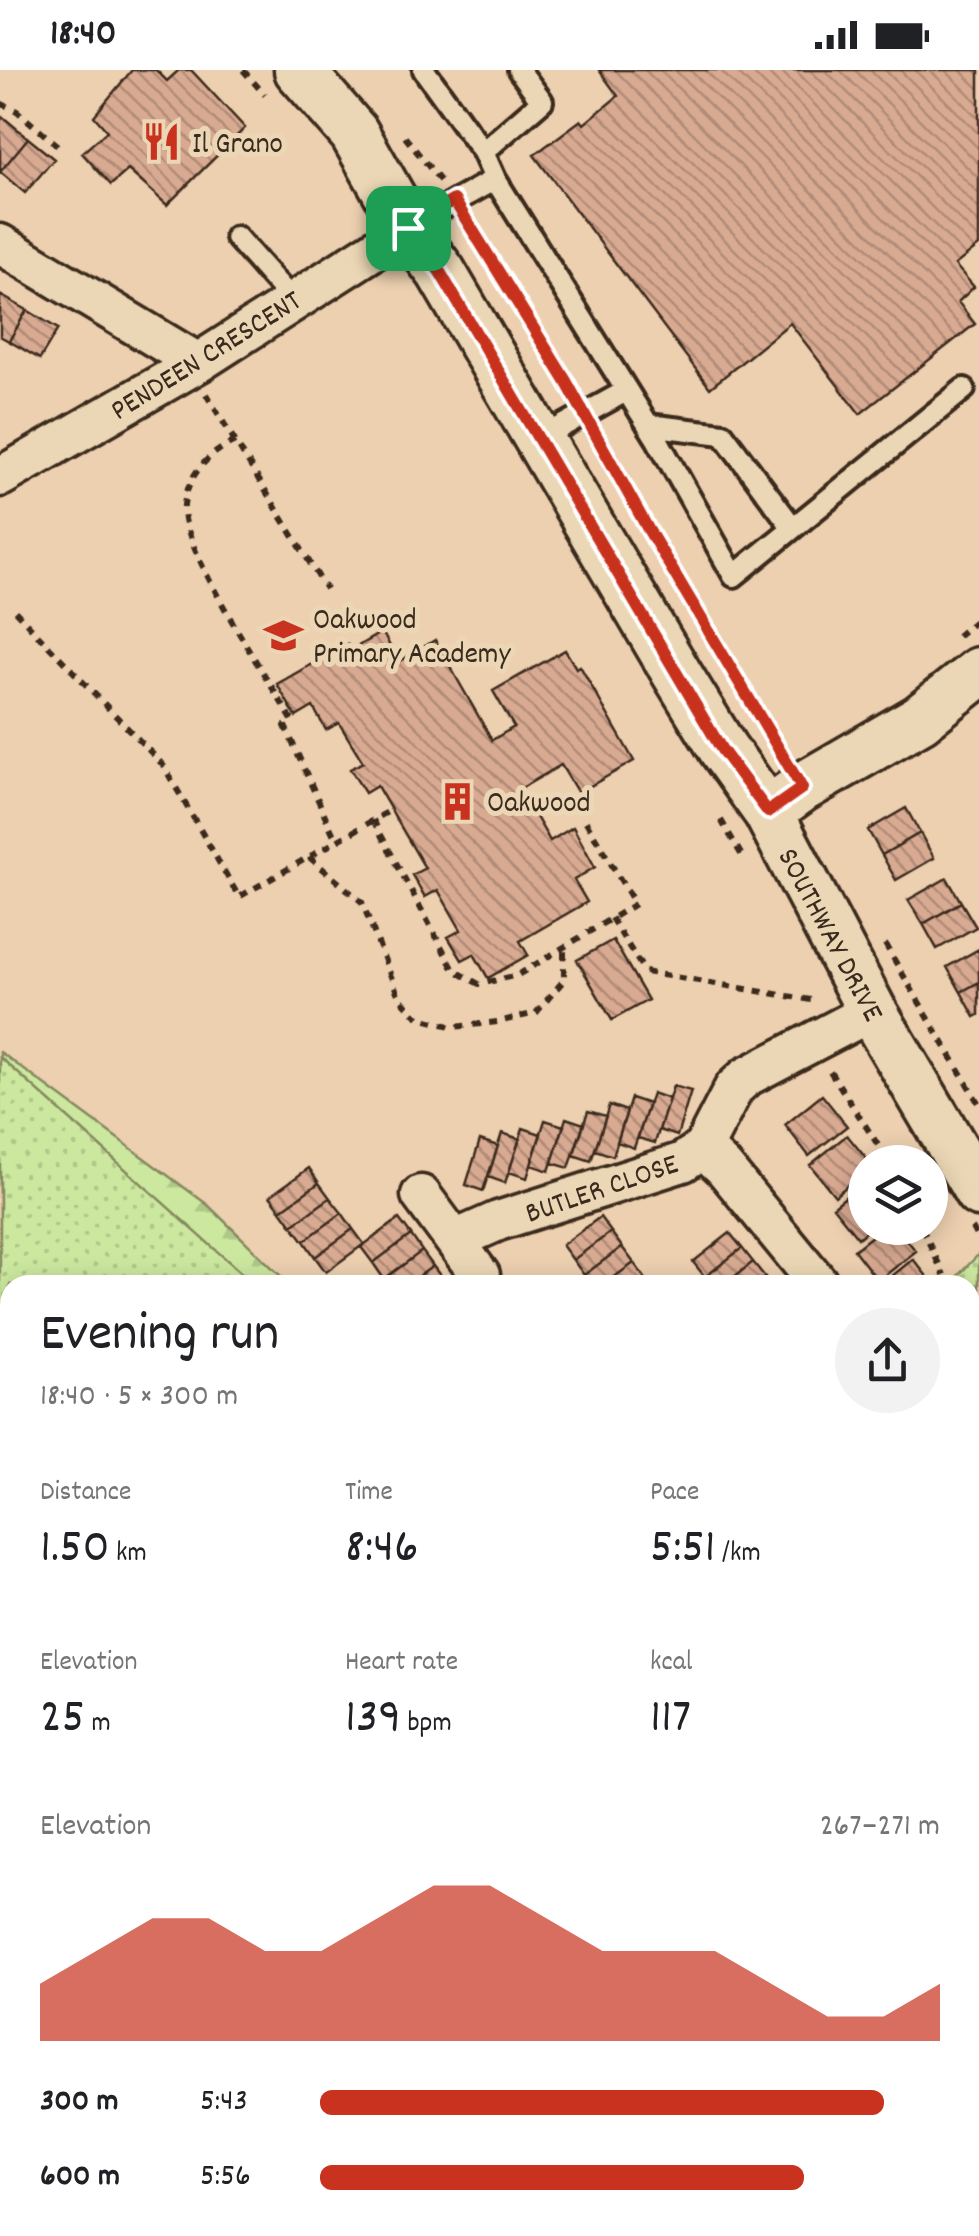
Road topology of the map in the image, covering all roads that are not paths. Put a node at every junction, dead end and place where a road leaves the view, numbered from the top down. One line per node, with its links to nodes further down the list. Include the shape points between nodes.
1 (424, 70): 4 (lane)
2 (519, 70): 4 (lane, via 542,100)
3 (285, 86): 6 (street, SOUTHWAY DRIVE, via 354,133)
4 (482, 152): 5 (lane)
5 (494, 179): 6 (lane); 12 (lane)
6 (408, 228): 9 (street, PENDEEN CRESCENT); 14 (street, SOUTHWAY DRIVE)
7 (236, 237): 9 (lane)
8 (0, 244): 10 (street)
9 (292, 302): 10 (street, PENDEEN CRESCENT)
10 (193, 366): 15 (street, PENDEEN CRESCENT)
11 (964, 389): 16 (lane)
12 (626, 391): 13 (lane); 14 (lane)
13 (648, 425): 16 (lane, via 723,434); 16 (lane, via 734,576)
14 (537, 440): 18 (street, SOUTHWAY DRIVE, via 722,750)
15 (0, 477)
16 (793, 528)
17 (979, 672): 18 (street, via 920,719)
18 (784, 800): 19 (street, SOUTHWAY DRIVE)
19 (851, 1007): 20 (street, BUTLER CLOSE, via 811,1044 734,1088); 21 (street, SOUTHWAY DRIVE)
20 (702, 1148): 23 (street, BUTLER CLOSE, via 683,1162); 25 (street)
21 (979, 1192)
22 (421, 1195): 23 (street)
23 (455, 1240): 24 (street)
24 (480, 1274)
25 (812, 1275)

